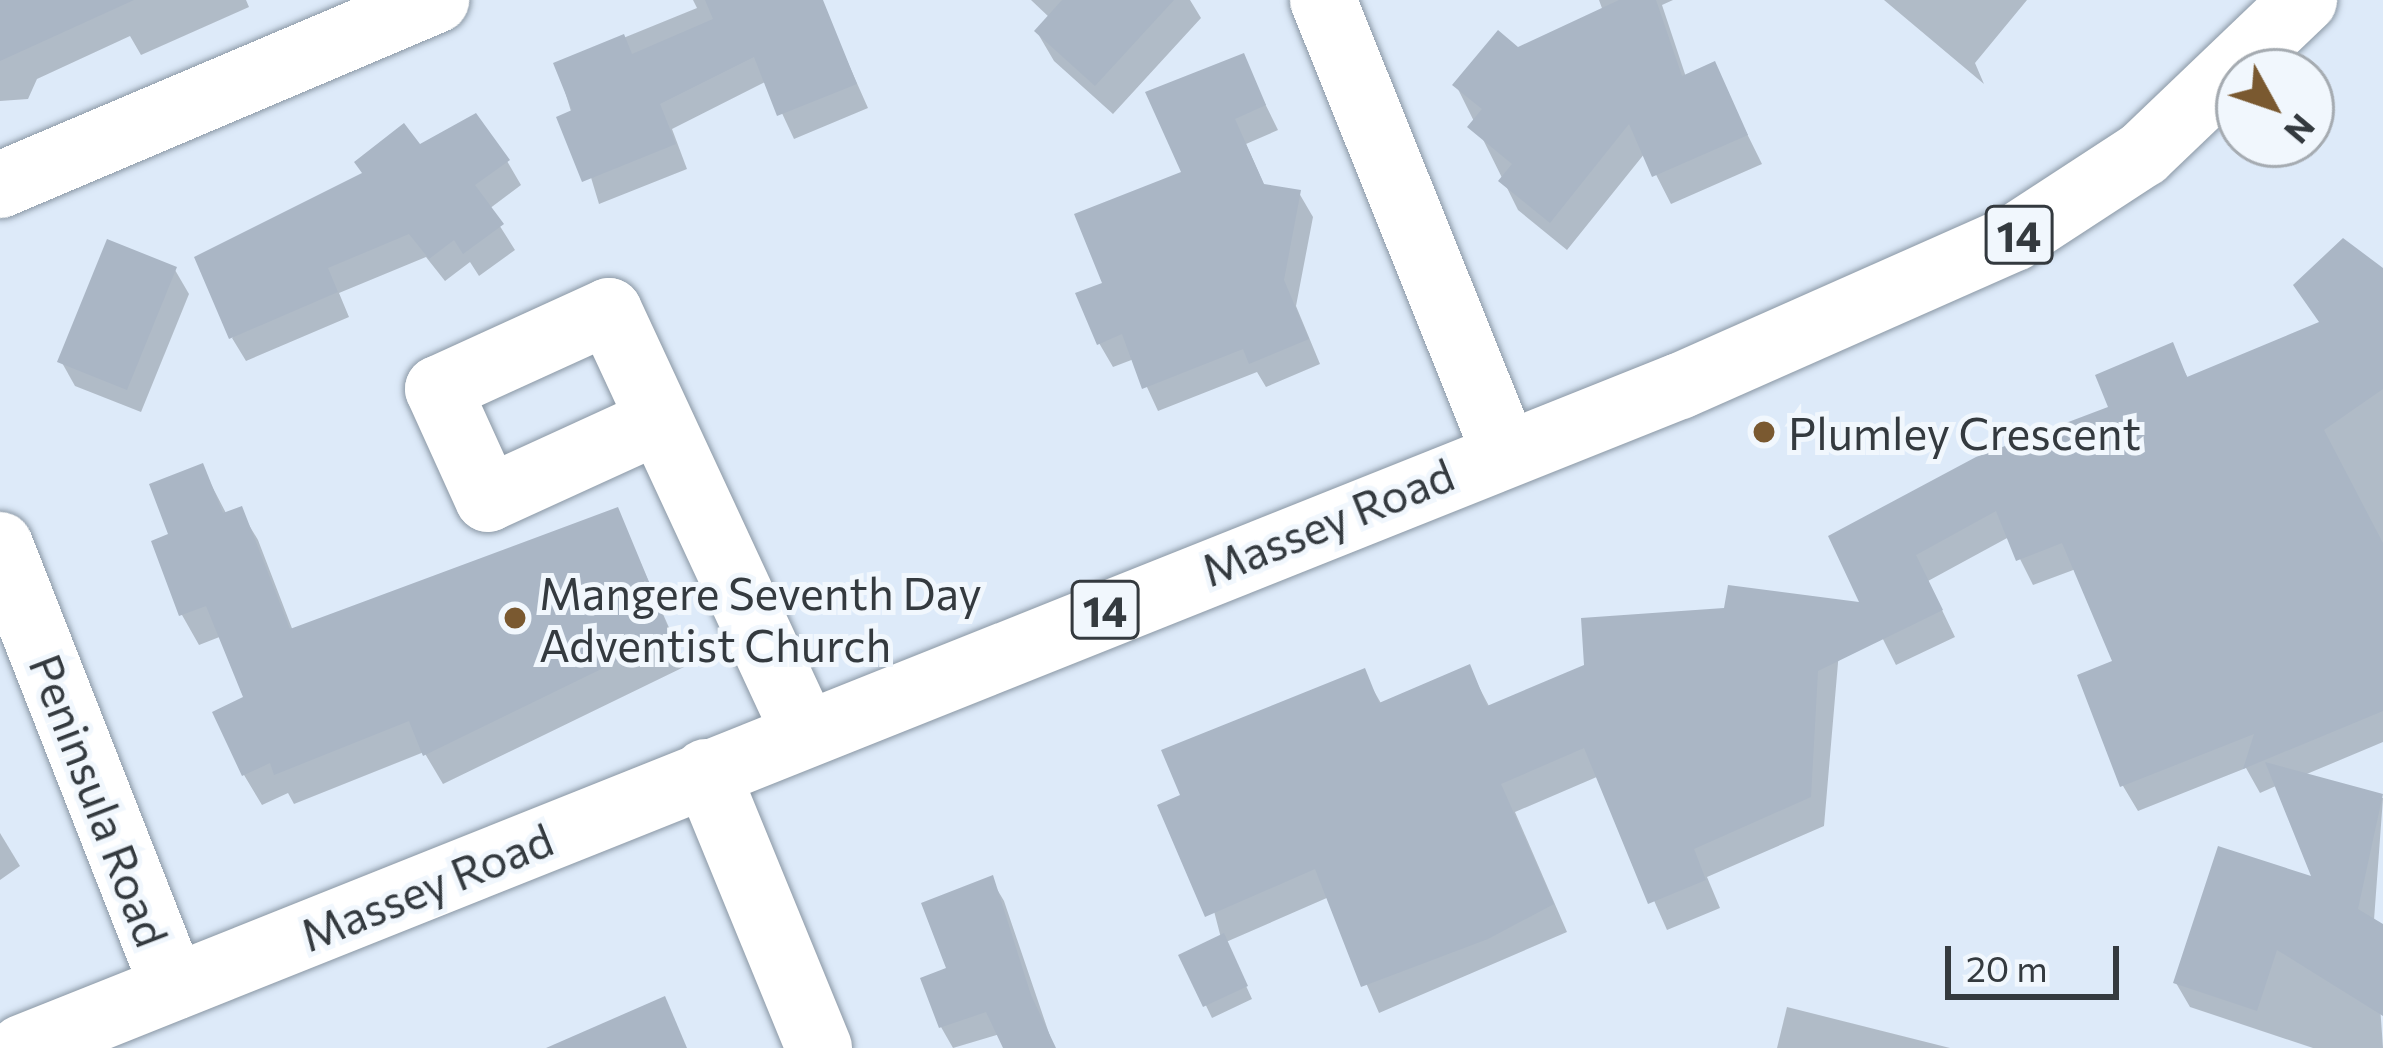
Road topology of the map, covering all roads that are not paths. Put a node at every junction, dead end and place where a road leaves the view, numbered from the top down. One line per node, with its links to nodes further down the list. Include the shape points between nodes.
1 (436, 0): 4 (main road)
2 (1323, 0): 6 (main road)
3 (2304, 0): 6 (main road, Massey Road / 14, via 2143,154 2014,238)
4 (0, 184)
5 (658, 421): 8 (main road)
6 (1504, 451): 8 (main road, Massey Road / 14)
7 (0, 545): 10 (main road, Peninsula Road)
8 (804, 731): 9 (main road, Massey Road / 14)
9 (706, 772): 10 (main road, Massey Road / 14); 12 (main road)
10 (173, 987): 11 (main road, Massey Road / 14)
11 (22, 1048)
12 (819, 1048)

